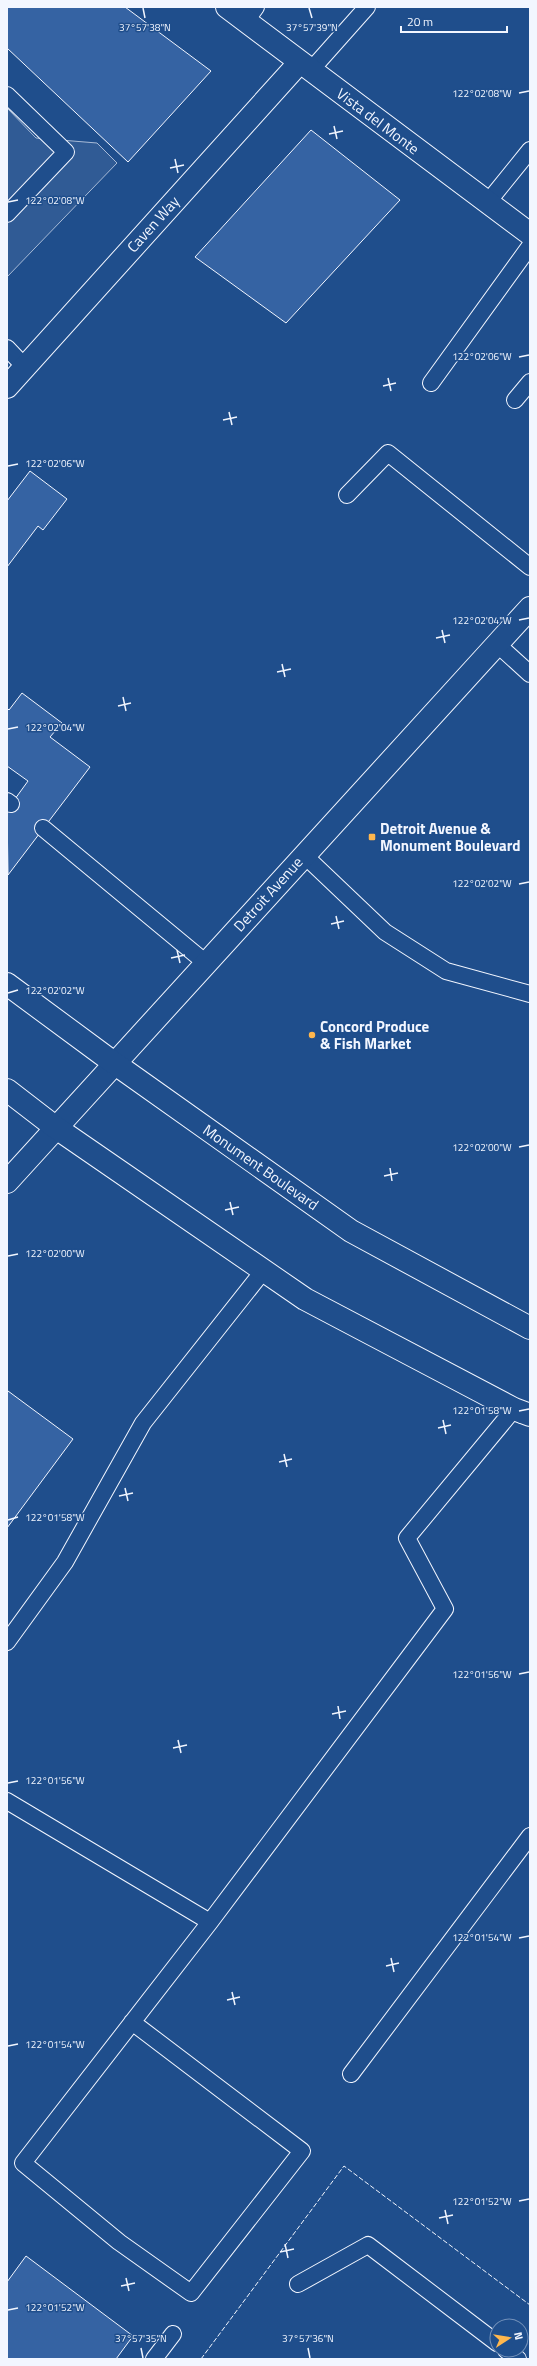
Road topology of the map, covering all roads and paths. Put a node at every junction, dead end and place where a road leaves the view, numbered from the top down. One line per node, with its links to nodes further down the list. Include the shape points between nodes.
1 (227, 7): 3 (street, Vista del Monte)
2 (367, 7): 4 (lane)
3 (251, 14): 4 (street, Vista del Monte)
4 (305, 66): 7 (street, Vista del Monte); 12 (street, Caven Way)
5 (7, 95): 8 (lane, via 66,152)
6 (530, 150): 7 (lane)
7 (488, 202): 9 (street, Vista del Monte)
8 (7, 214)
9 (530, 234)
10 (530, 246): 14 (lane)
11 (7, 348): 12 (lane)
12 (25, 367): 15 (street, Caven Way)
13 (530, 382): 16 (lane)
14 (431, 383)
15 (7, 386)
16 (515, 400)
17 (347, 495): 18 (lane, via 388,453)
18 (530, 567)
19 (530, 608): 20 (street, Detroit Avenue)
20 (497, 644): 21 (lane); 23 (street, Detroit Avenue)
21 (530, 674)
22 (43, 828): 24 (lane)
23 (304, 855): 24 (street, Detroit Avenue); 26 (lane, via 385,932 446,970)
24 (206, 963): 27 (street, Detroit Avenue)
25 (7, 984): 27 (street, Monument Boulevard)
26 (530, 994)
27 (114, 1063): 29 (street, Detroit Avenue); 32 (street, Monument Boulevard, via 350,1231)
28 (7, 1090): 29 (street)
29 (55, 1127): 30 (street, Detroit Avenue); 31 (street)
30 (7, 1182)
31 (264, 1270): 33 (street, via 305,1299); 34 (lane, via 143,1423 65,1562)
32 (530, 1328)
33 (525, 1415): 37 (lane, via 407,1538 445,1609)
34 (7, 1642)
35 (7, 1800): 37 (lane)
36 (530, 1836): 39 (lane)
37 (210, 1922): 38 (lane)
38 (132, 2022): 38 (lane, via 302,2151 191,2294 119,2242 23,2163)
39 (351, 2074)
40 (298, 2284): 42 (lane, via 368,2245)
41 (173, 2334): 43 (lane)
42 (489, 2337)
43 (154, 2359)

